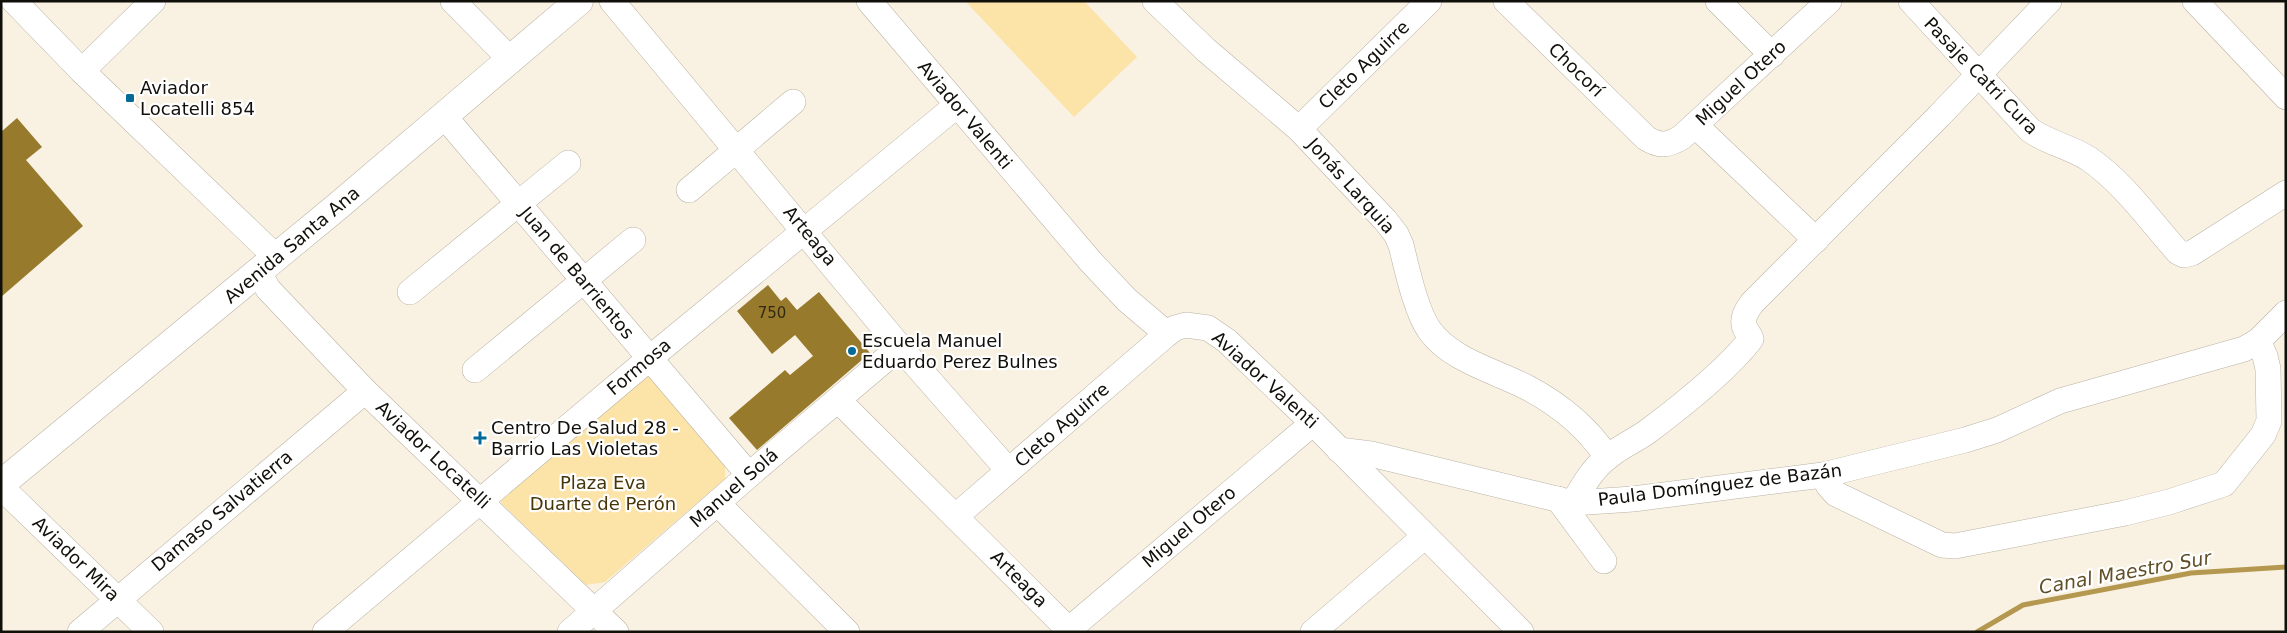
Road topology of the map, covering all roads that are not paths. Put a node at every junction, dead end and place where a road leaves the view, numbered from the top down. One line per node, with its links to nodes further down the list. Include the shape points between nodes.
1 (14, 1): 17 (street, Aviador Locatelli)
2 (153, 1): 17 (street)
3 (453, 1): 16 (street)
4 (579, 1): 16 (main road, Avenida Santa Ana)
5 (612, 1): 26 (street, Arteaga)
6 (869, 1): 21 (street, Aviador Valenti)
7 (1155, 1): 24 (street, Jonás Larquia, via 1206,50)
8 (1506, 1): 25 (street, Chocorí)
9 (1718, 1): 15 (street)
10 (1829, 1): 15 (street, Miguel Otero)
11 (1911, 1): 18 (street, Pasaje Catri Cura)
12 (2049, 1): 18 (street)
13 (2194, 1): 19 (street)
14 (1426, 2): 24 (street, Cleto Aguirre)
15 (1772, 55): 23 (street, Miguel Otero)
16 (510, 59): 22 (main road, Avenida Santa Ana)
17 (82, 71): 34 (street, Aviador Locatelli)
18 (1978, 75): 29 (street, Pasaje Catri Cura, via 2030,130 2089,159 2184,256); 33 (street)
19 (2286, 97)
20 (793, 102): 26 (street)
21 (956, 106): 31 (street, Formosa); 38 (street, Aviador Valenti, via 1091,262 1127,300)
22 (444, 116): 30 (street, Juan de Barrientos); 34 (main road, Avenida Santa Ana)
23 (1695, 125): 25 (street, Miguel Otero, via 1672,144 1654,143); 33 (street)
24 (1299, 129): 47 (street, Jonás Larquia, via 1396,234 1425,322 1438,341 1562,410 1588,431)
25 (1646, 138)
26 (736, 150): 28 (street); 31 (street, Arteaga)
27 (568, 163): 30 (street)
28 (689, 190)
29 (2286, 193)
30 (518, 204): 35 (street, Juan de Barrientos); 36 (street)
31 (805, 230): 40 (street, Arteaga); 41 (street, Formosa)
32 (633, 240): 35 (street)
33 (1816, 240): 47 (street, via 1752,303 1744,318 1750,340 1742,350 1654,426)
34 (268, 264): 43 (street, Aviador Locatelli, via 268,289); 51 (main road, Avenida Santa Ana)
35 (584, 280): 41 (street, Juan de Barrientos); 42 (street)
36 (410, 292)
37 (2286, 313): 39 (street, Paula Domínguez de Bazán)
38 (1167, 334): 45 (street, Aviador Valenti, via 1186,325 1208,328 1218,334); 48 (street, Cleto Aguirre)
39 (2258, 341): 50 (street, Paula Domínguez de Bazán, via 2244,348 2060,401 1974,438); 50 (street, via 2268,369 2268,421 2263,435 2224,484 2174,500 2125,513 1955,546 1942,545 1836,494)
40 (900, 347): 44 (street, Manuel Solá); 48 (street, Arteaga)
41 (650, 358): 49 (street, Juan de Barrientos); 52 (street, Formosa)
42 (475, 370)
43 (365, 391): 52 (street, Aviador Locatelli); 58 (street, Damaso Salvatierra)
44 (838, 400): 49 (street, Manuel Solá); 55 (street, Arteaga)
45 (1313, 423): 46 (street, Aviador Valenti); 60 (street, Miguel Otero)
46 (1339, 450): 53 (street, Paula Domínguez de Bazán, via 1371,454); 56 (street, Aviador Valenti)
47 (1607, 457): 53 (street)
48 (1008, 470): 55 (street, Cleto Aguirre)
49 (749, 475): 54 (street, Manuel Solá)
50 (1822, 475): 53 (street, Paula Domínguez de Bazán, via 1633,500)
51 (1, 486): 58 (street, Aviador Mira)
52 (481, 501): 59 (street, Aviador Locatelli); 63 (street, Formosa)
53 (1566, 501): 57 (street)
54 (717, 503): 59 (street, Manuel Solá); 66 (street)
55 (956, 516): 60 (street, Arteaga)
56 (1425, 536): 67 (street); 68 (street, Aviador Valenti)
57 (1604, 561)
58 (118, 599): 61 (street, Damaso Salvatierra); 62 (street, Aviador Mira)
59 (595, 611): 64 (street, Manuel Solá); 65 (street, Aviador Locatelli)
60 (1069, 631)
61 (80, 632)
62 (152, 632)
63 (325, 632)
64 (570, 632)
65 (616, 632)
66 (847, 632)
67 (1313, 632)
68 (1520, 632)

